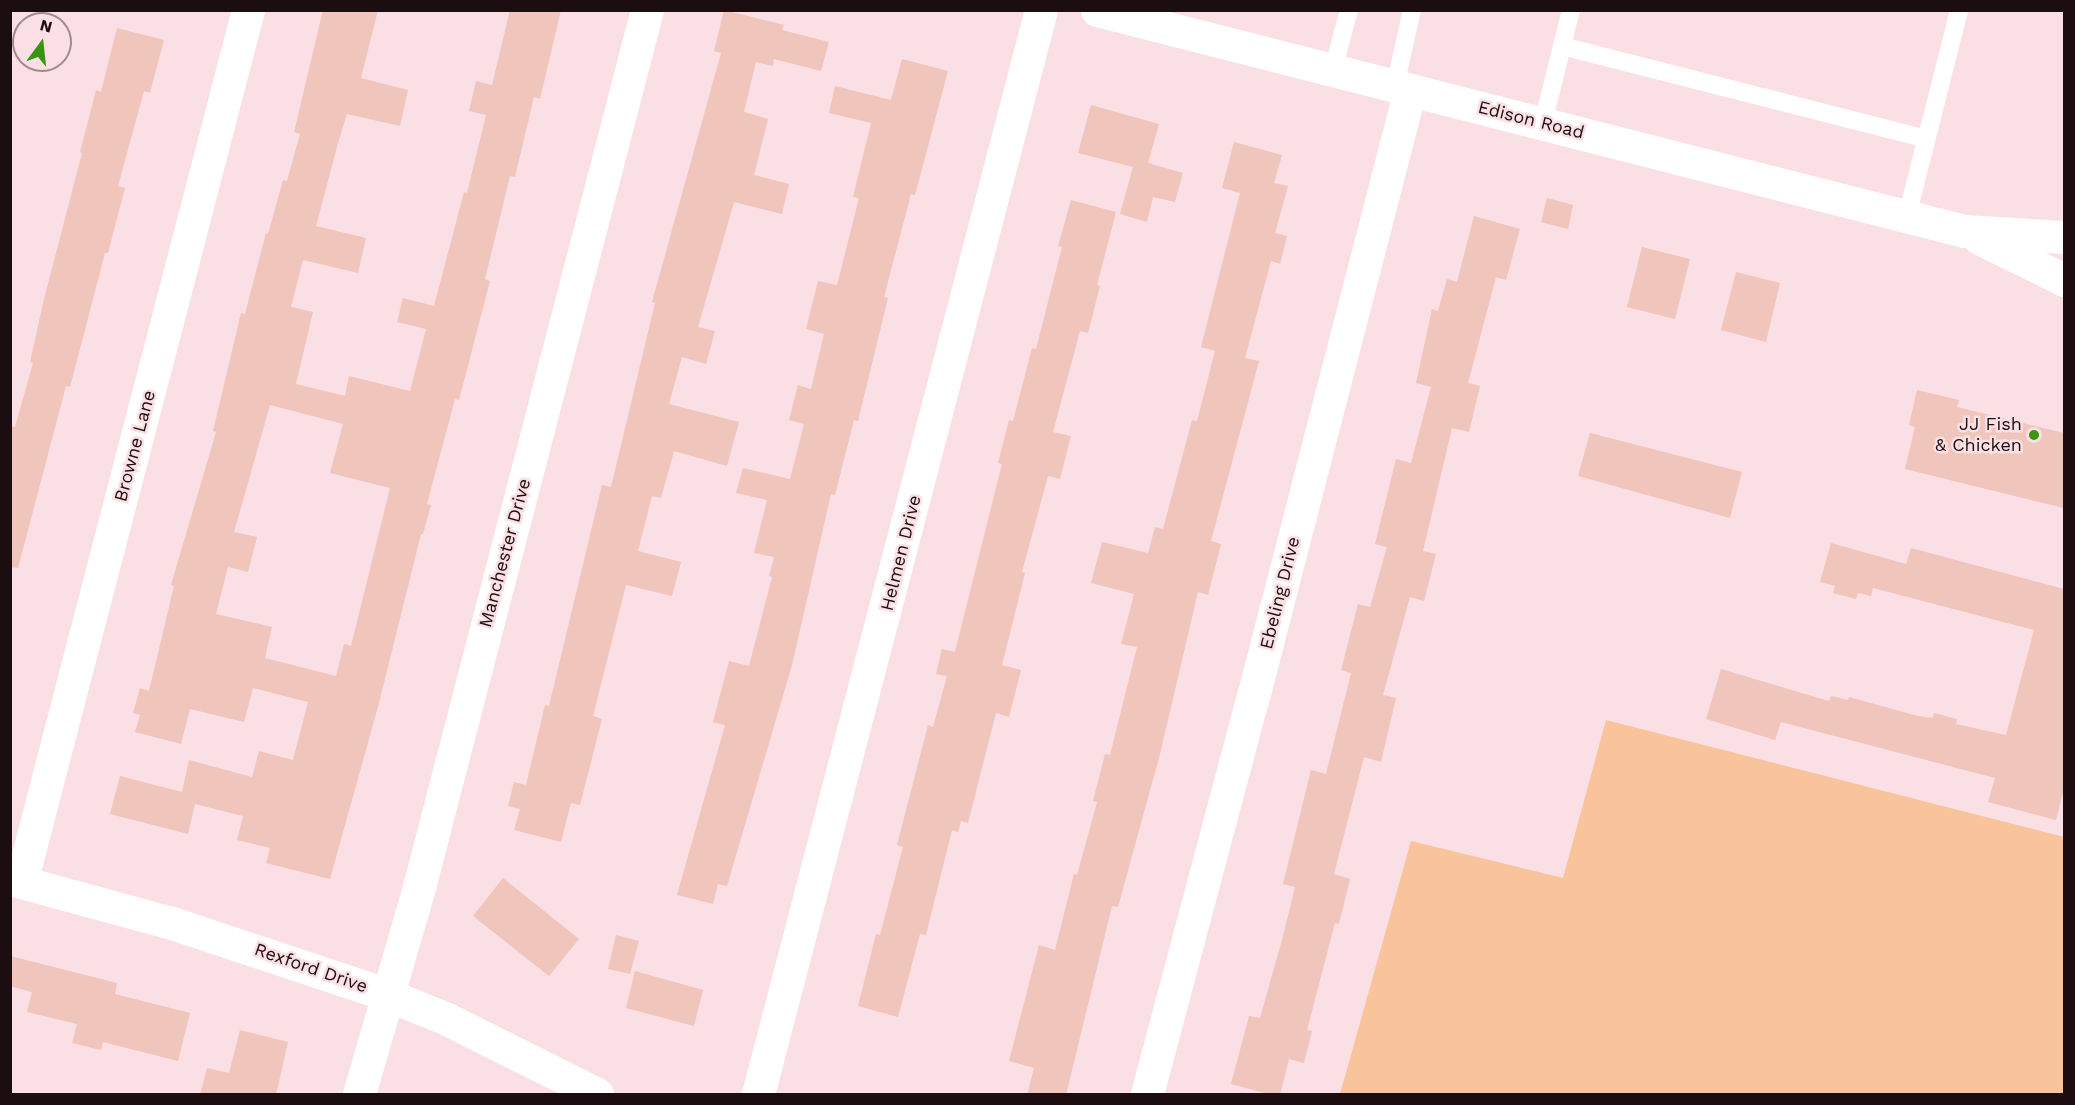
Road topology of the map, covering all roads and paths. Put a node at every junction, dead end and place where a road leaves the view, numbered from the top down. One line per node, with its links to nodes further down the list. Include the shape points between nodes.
1 (248, 10): 18 (street, Browne Lane)
2 (646, 10): 19 (street, Manchester Drive)
3 (1041, 10): 22 (street, Helmen Drive)
4 (1097, 10): 10 (street, Edison Road)
5 (1349, 10): 10 (lane)
6 (1412, 10): 11 (lane)
7 (1572, 10): 9 (lane)
8 (1959, 10): 13 (lane)
9 (1563, 46): 12 (lane); 13 (lane)
10 (1333, 70): 11 (street, Edison Road)
11 (1403, 88): 12 (street, Edison Road); 23 (street, Ebeling Drive, via 1254,693)
12 (1542, 123): 14 (street, Edison Road)
13 (1926, 139): 14 (lane)
14 (1907, 216): 15 (street, Edison Road)
15 (1964, 231): 16 (street, Edison Road); 17 (street, Edison Road)
16 (2064, 237)
17 (2064, 280)
18 (16, 881): 19 (street, Rexford Drive, via 172,923)
19 (388, 995): 20 (street, Manchester Drive); 21 (street, Rexford Drive, via 447,1019)
20 (359, 1095)
21 (597, 1095)
22 (758, 1095)
23 (1147, 1095)

